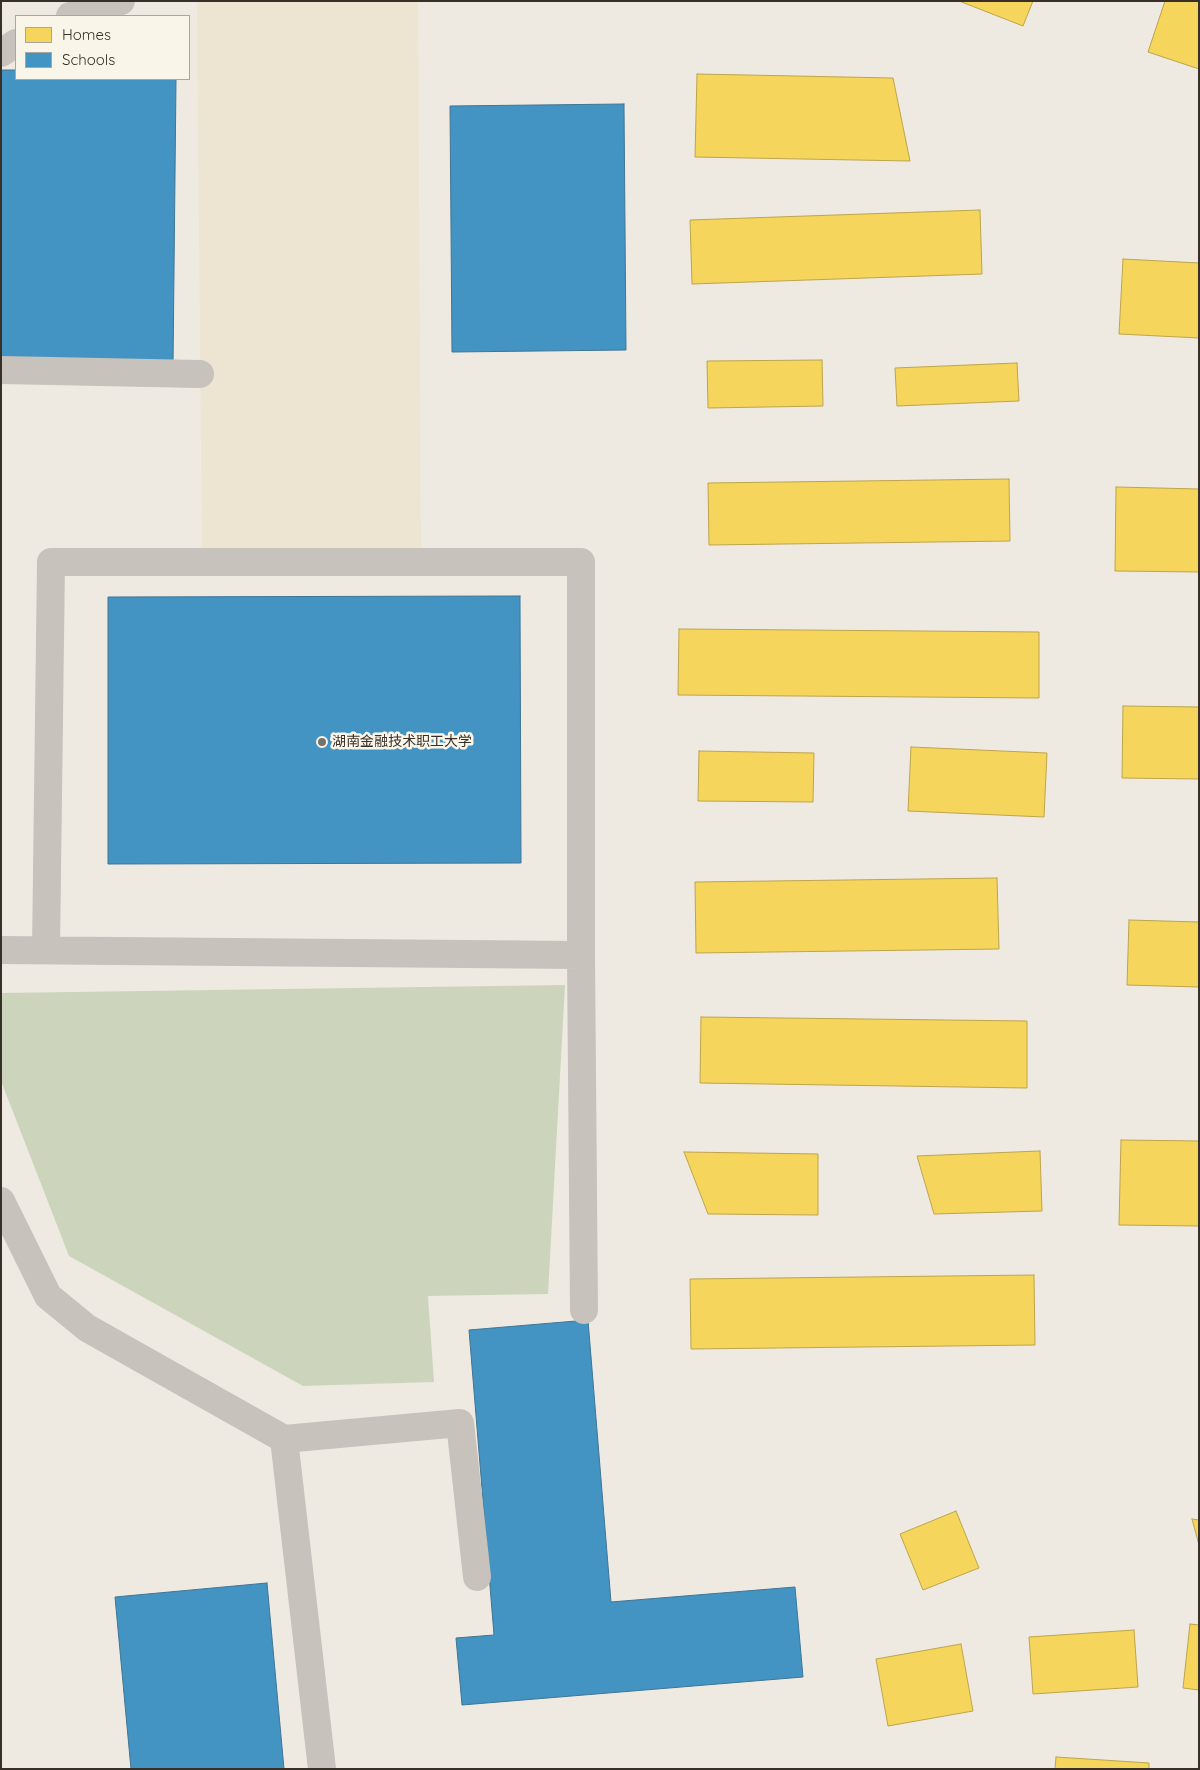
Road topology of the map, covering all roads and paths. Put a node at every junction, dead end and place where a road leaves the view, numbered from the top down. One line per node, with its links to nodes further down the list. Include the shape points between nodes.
1 (122, 1): 2 (lane)
2 (73, 15)
3 (15, 44): 4 (lane)
4 (1, 53)
5 (1, 370): 6 (lane)
6 (200, 374)
7 (1, 950): 8 (lane)
8 (46, 950): 9 (lane); 9 (lane, via 52,562 581,562)
9 (581, 955): 11 (lane)
10 (1, 1201): 12 (lane, via 48,1296 87,1328)
11 (584, 1310)
12 (284, 1439): 13 (lane, via 460,1423); 14 (lane)
13 (477, 1577)
14 (322, 1769)

